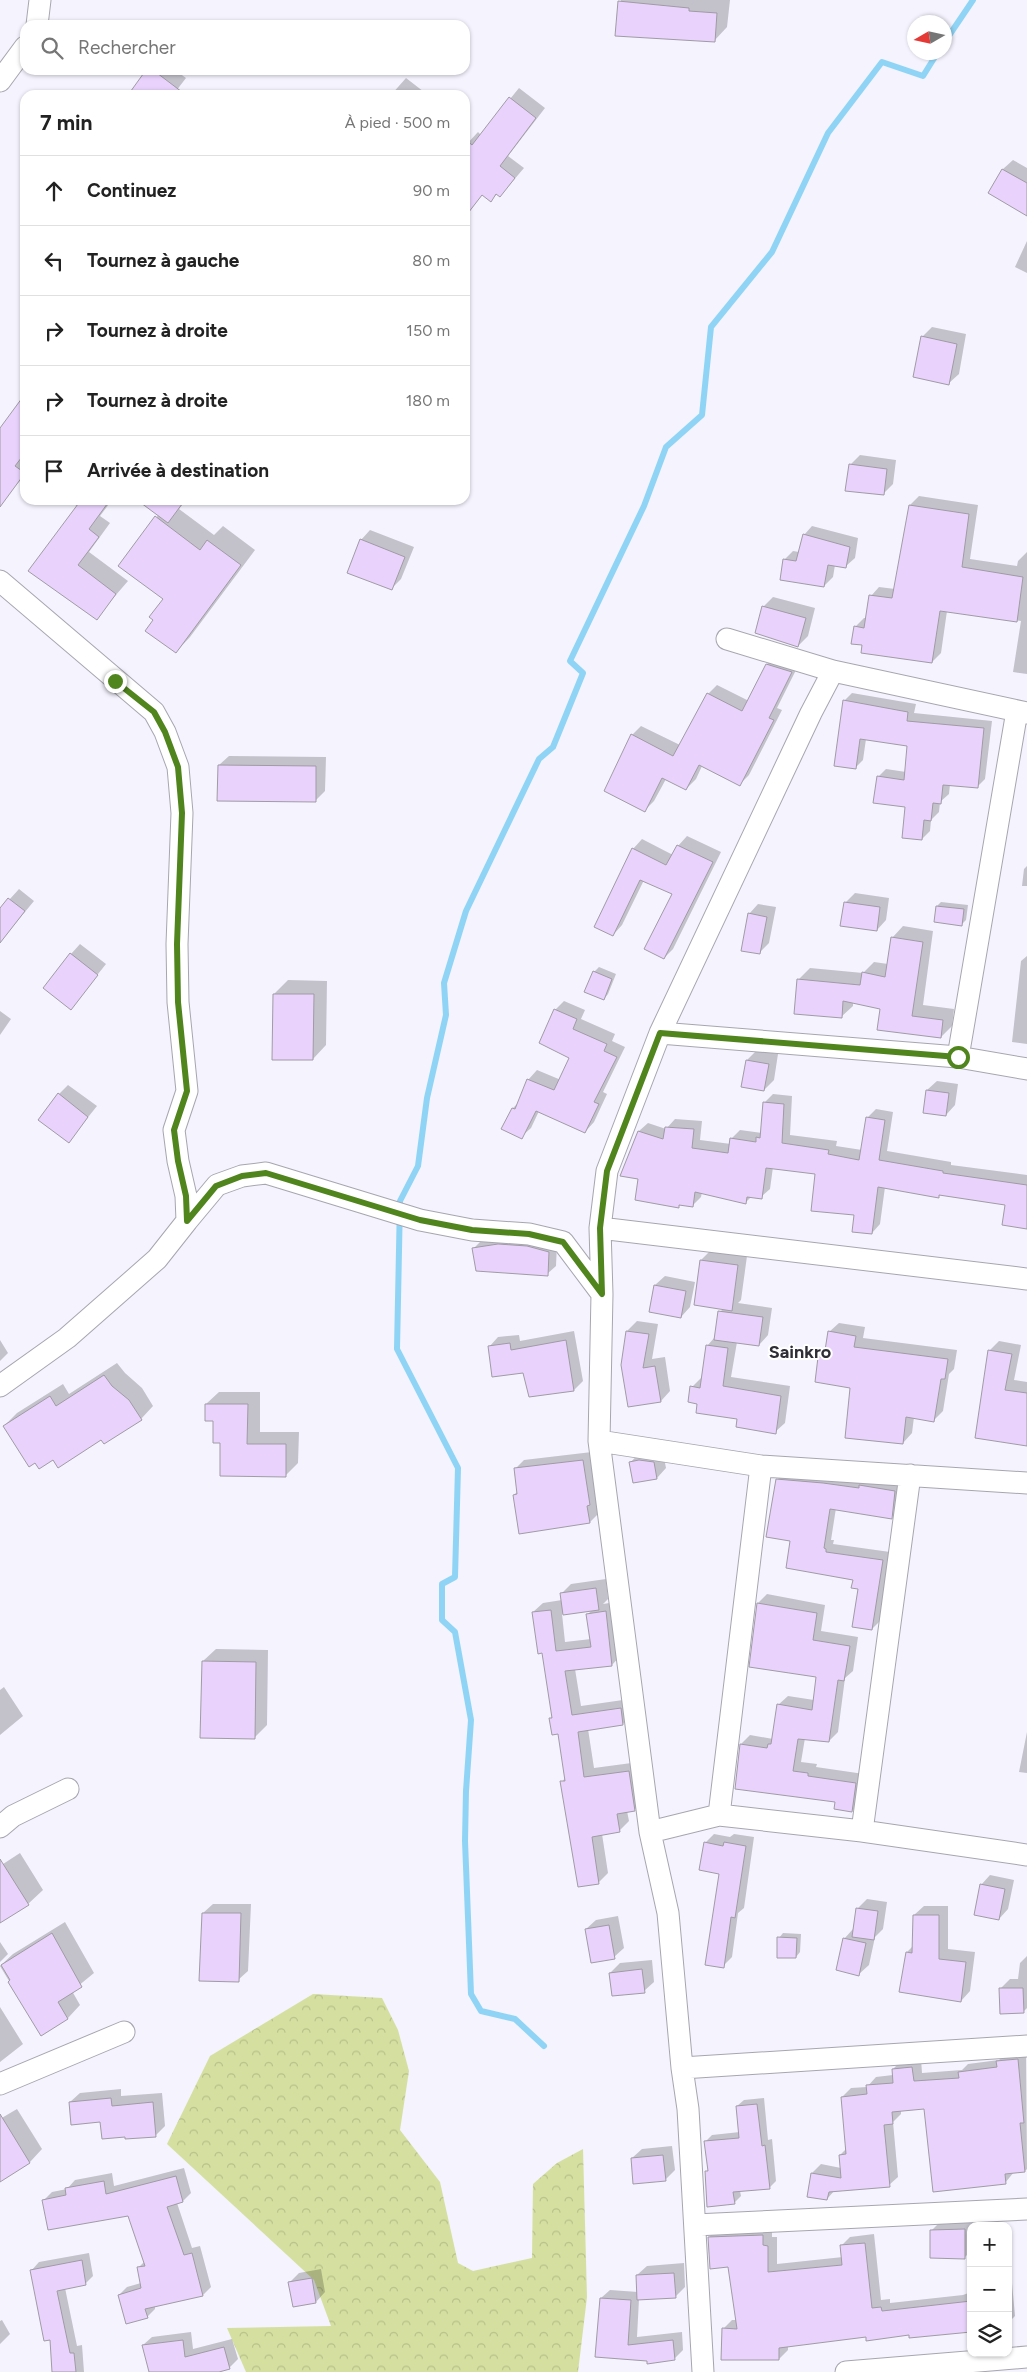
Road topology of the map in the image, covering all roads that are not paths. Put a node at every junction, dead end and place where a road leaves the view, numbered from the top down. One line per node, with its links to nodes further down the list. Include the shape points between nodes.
1 (40, 0): 2 (street)
2 (38, 20)
3 (20, 54): 4 (street)
4 (0, 81)
5 (0, 581): 12 (street, via 154,712 178,767 182,813 178,1002 187,1091 174,1130 186,1196)
6 (727, 639): 7 (street)
7 (833, 671): 8 (street); 9 (street)
8 (1022, 712): 10 (street)
9 (660, 1033): 10 (street); 13 (street, via 607,1171)
10 (958, 1057): 11 (street)
11 (1027, 1070)
12 (187, 1221): 15 (street, via 216,1186 242,1176 266,1173 420,1220 472,1230 529,1234 563,1242); 16 (street, via 150,1265 67,1338)
13 (600, 1228): 14 (street); 15 (street)
14 (1027, 1279)
15 (602, 1294): 17 (street)
16 (0, 1386)
17 (599, 1441): 18 (street); 25 (street)
18 (761, 1466): 19 (street); 22 (street)
19 (910, 1475): 20 (street); 24 (street)
20 (1027, 1483)
21 (68, 1789): 23 (street, via 13,1816)
22 (719, 1815): 24 (street); 25 (street)
23 (0, 1827)
24 (862, 1831): 26 (street)
25 (650, 1832): 29 (street, via 668,1913)
26 (1027, 1854)
27 (124, 2032): 30 (street)
28 (1027, 2046): 29 (street)
29 (682, 2068): 32 (street, via 688,2109)
30 (0, 2084)
31 (1027, 2209): 32 (street)
32 (695, 2225): 34 (street)
33 (1027, 2357): 35 (street)
34 (703, 2372)
35 (846, 2372)

